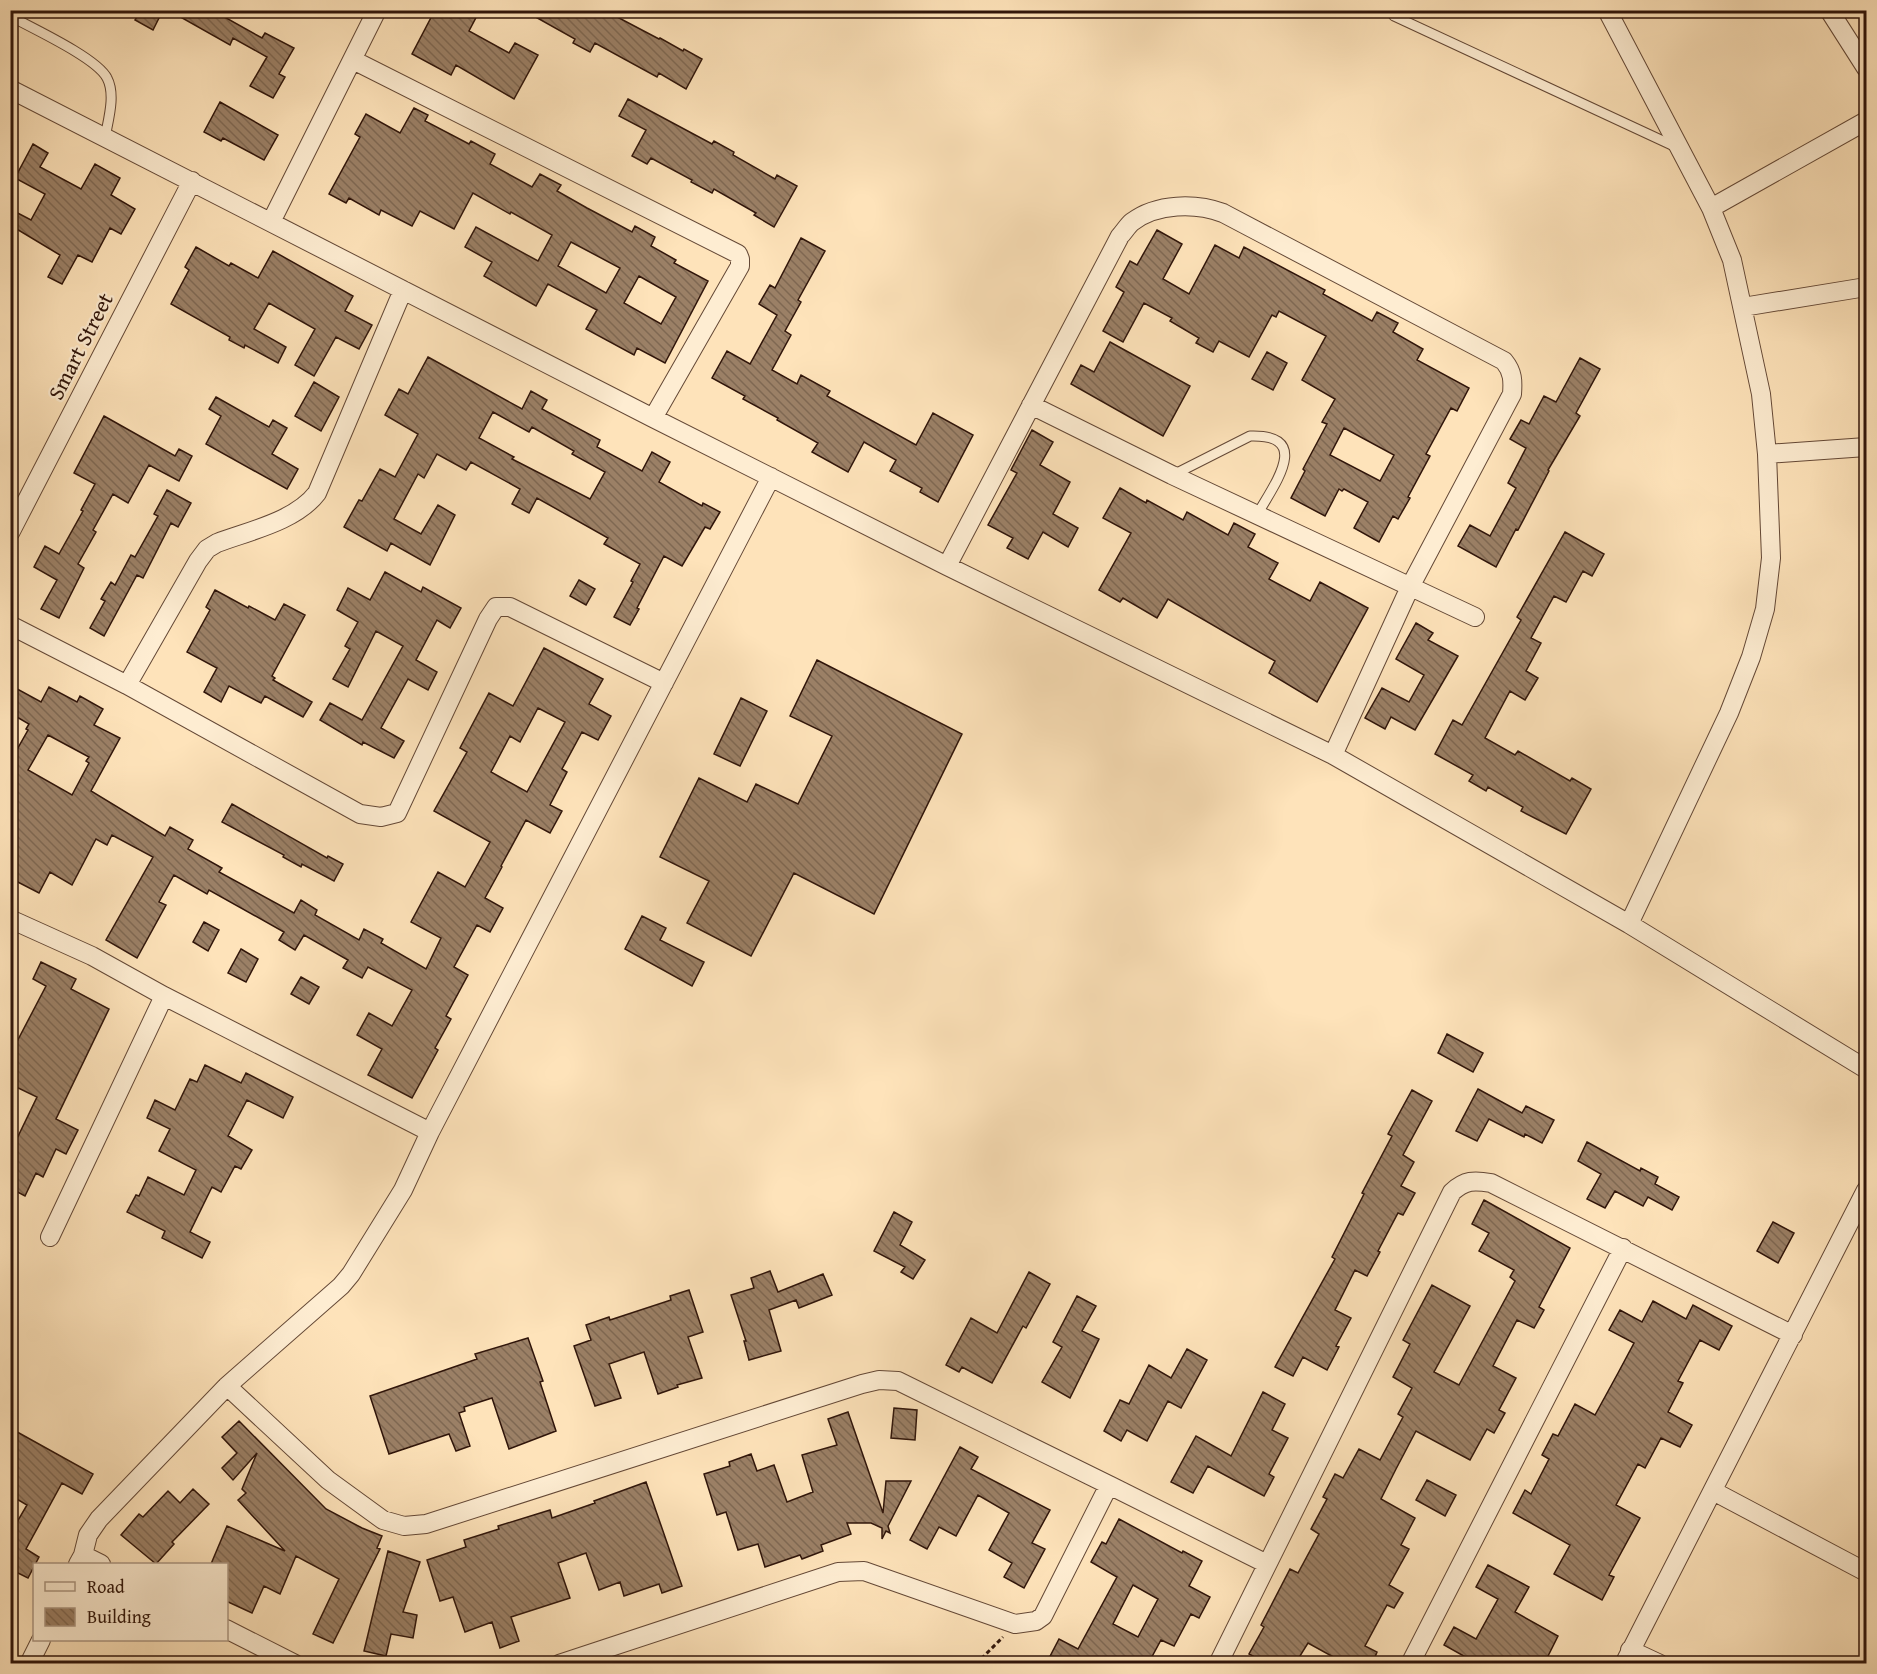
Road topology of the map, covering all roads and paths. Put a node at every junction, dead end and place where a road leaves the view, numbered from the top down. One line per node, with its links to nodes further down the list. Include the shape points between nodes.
1 (377, 10): 6 (street)
2 (1389, 10): 11 (lane, via 1394,16)
3 (1608, 10): 11 (street)
4 (1829, 10): 7 (street)
5 (10, 16): 10 (lane, via 97,65 108,79 111,98)
6 (353, 60): 14 (street); 19 (street, via 738,254 740,266)
7 (1866, 68)
8 (10, 88): 10 (street)
9 (1866, 121): 13 (street)
10 (105, 138): 12 (street)
11 (1681, 149): 13 (street)
12 (192, 181): 14 (street); 25 (street, Smart Street)
13 (1711, 208): 17 (street, via 1732,260)
14 (272, 222): 16 (street)
15 (1866, 287): 17 (street)
16 (403, 290): 19 (street); 31 (street, via 317,494 298,512 207,549)
17 (1743, 307): 21 (street, via 1761,394)
18 (1031, 405): 22 (street); 26 (street); 27 (street, via 1120,236 1132,222 1157,209 1191,206 1223,213 1504,361 1510,368 1512,394)
19 (653, 418): 23 (street)
20 (1866, 447): 21 (street)
21 (1767, 454): 34 (street, via 1772,558 1760,628 1729,712)
22 (1172, 475): 24 (street); 24 (lane, via 1250,436 1263,436 1282,444 1286,463)
23 (771, 477): 26 (street); 30 (street)
24 (1257, 515): 27 (street)
25 (10, 533)
26 (947, 566): 32 (street)
27 (1410, 588): 28 (street); 32 (street)
28 (1475, 617)
29 (10, 625): 31 (street)
30 (664, 683): 31 (street, via 510,607 495,607 398,813 381,818 360,814); 37 (street)
31 (127, 685)
32 (1334, 755): 34 (street)
33 (11, 921): 35 (street, via 92,956)
34 (1629, 924): 36 (street)
35 (164, 996): 37 (street); 39 (street)
36 (1866, 1069)
37 (430, 1132): 42 (street, via 403,1190 346,1281)
38 (1866, 1190): 41 (street)
39 (50, 1237)
40 (1623, 1248): 41 (street); 46 (street, via 1491,1183 1462,1183 1452,1192); 57 (street)
41 (1793, 1335): 44 (street)
42 (227, 1386): 43 (street, via 328,1480 383,1520 404,1526 426,1524 879,1380 898,1382); 45 (street, via 99,1519 88,1535)
43 (1109, 1485): 46 (street); 48 (street, via 1043,1616)
44 (1713, 1491): 47 (street); 51 (street)
45 (81, 1560)
46 (1267, 1564): 56 (street)
47 (1866, 1572)
48 (1015, 1624): 54 (street, via 853,1570); 55 (path)
49 (228, 1630): 53 (street)
50 (40, 1641): 52 (street)
51 (1627, 1657): 58 (street)
52 (29, 1664)
53 (295, 1664)
54 (559, 1664)
55 (976, 1664)
56 (1218, 1664)
57 (1410, 1664)
58 (1660, 1664)

